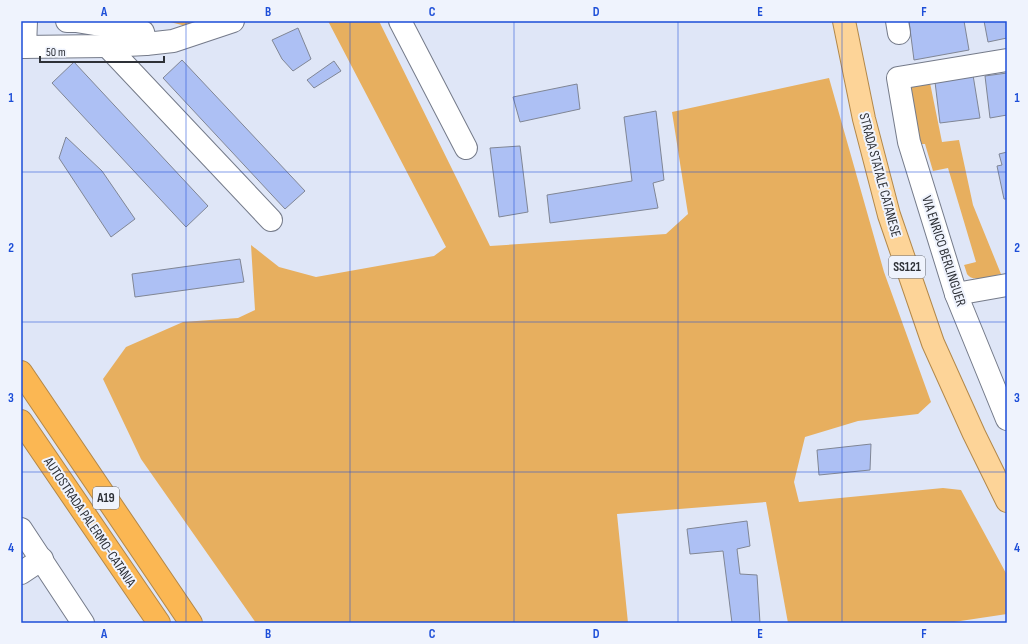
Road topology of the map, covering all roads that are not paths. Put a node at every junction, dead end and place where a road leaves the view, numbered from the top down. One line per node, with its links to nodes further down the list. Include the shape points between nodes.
1 (26, 21): 9 (street)
2 (68, 21): 3 (street)
3 (76, 21): 7 (street); 10 (street)
4 (233, 21): 7 (street, via 173,41)
5 (400, 21): 12 (street)
6 (844, 21): 19 (main road, STRADA STATALE CATANESE / SS121, via 864,119 892,223 933,343)
7 (139, 32): 8 (street)
8 (107, 46): 10 (street); 13 (street)
9 (23, 47): 10 (street)
10 (76, 47)
11 (1007, 60): 15 (street, VIA ENRICO BERLINGUER, via 898,78 909,142)
12 (466, 148)
13 (271, 220)
14 (1007, 285): 15 (street)
15 (956, 294): 17 (street, VIA ENRICO BERLINGUER)
16 (21, 372): 25 (highway, AUTOSTRADA PALERMO-CATANIA / A19)
17 (1007, 419)
18 (21, 421): 24 (highway, AUTOSTRADA PALERMO-CATANIA / A19)
19 (1007, 501)
20 (21, 529): 21 (street)
21 (42, 559): 22 (street); 23 (street)
22 (21, 573)
23 (83, 623)
24 (159, 623)
25 (191, 623)

